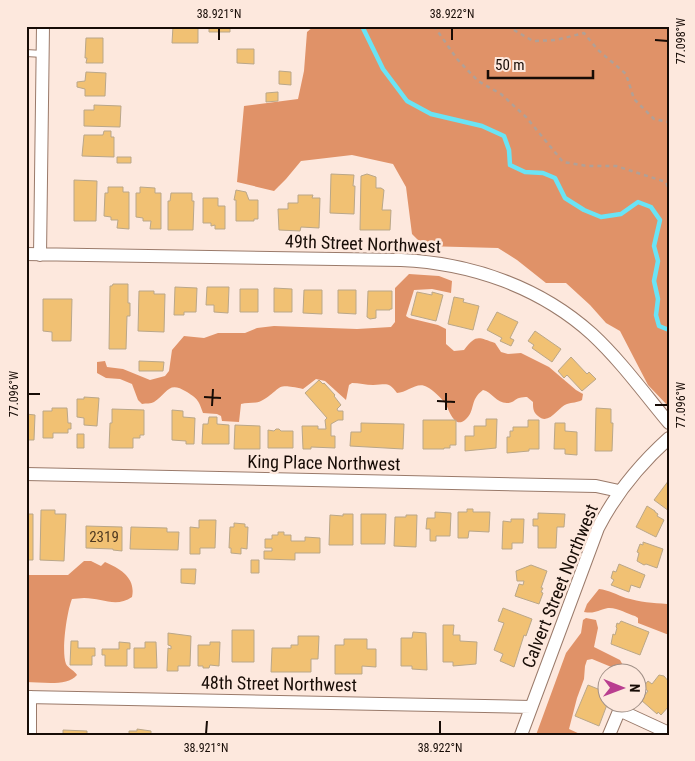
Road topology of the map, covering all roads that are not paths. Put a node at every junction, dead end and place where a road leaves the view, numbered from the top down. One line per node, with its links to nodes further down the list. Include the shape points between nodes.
1 (43, 26): 3 (street)
2 (26, 53): 3 (lane)
3 (43, 54): 5 (street)
4 (26, 254): 5 (street, 49th Street Northwest)
5 (40, 255): 6 (street, 49th Street Northwest, via 409,260 485,274 530,292 581,325 613,356)
6 (669, 424)
7 (669, 438): 9 (street, Calvert Street Northwest)
8 (26, 474): 9 (street, King Place Northwest, via 596,486)
9 (619, 491): 11 (street, Calvert Street Northwest, via 594,539)
10 (28, 697): 11 (street, 48th Street Northwest); 15 (street)
11 (531, 706): 16 (street, Calvert Street Northwest)
12 (617, 714): 17 (street)
13 (633, 714): 14 (street)
14 (669, 733)
15 (30, 735)
16 (521, 735)
17 (609, 735)

